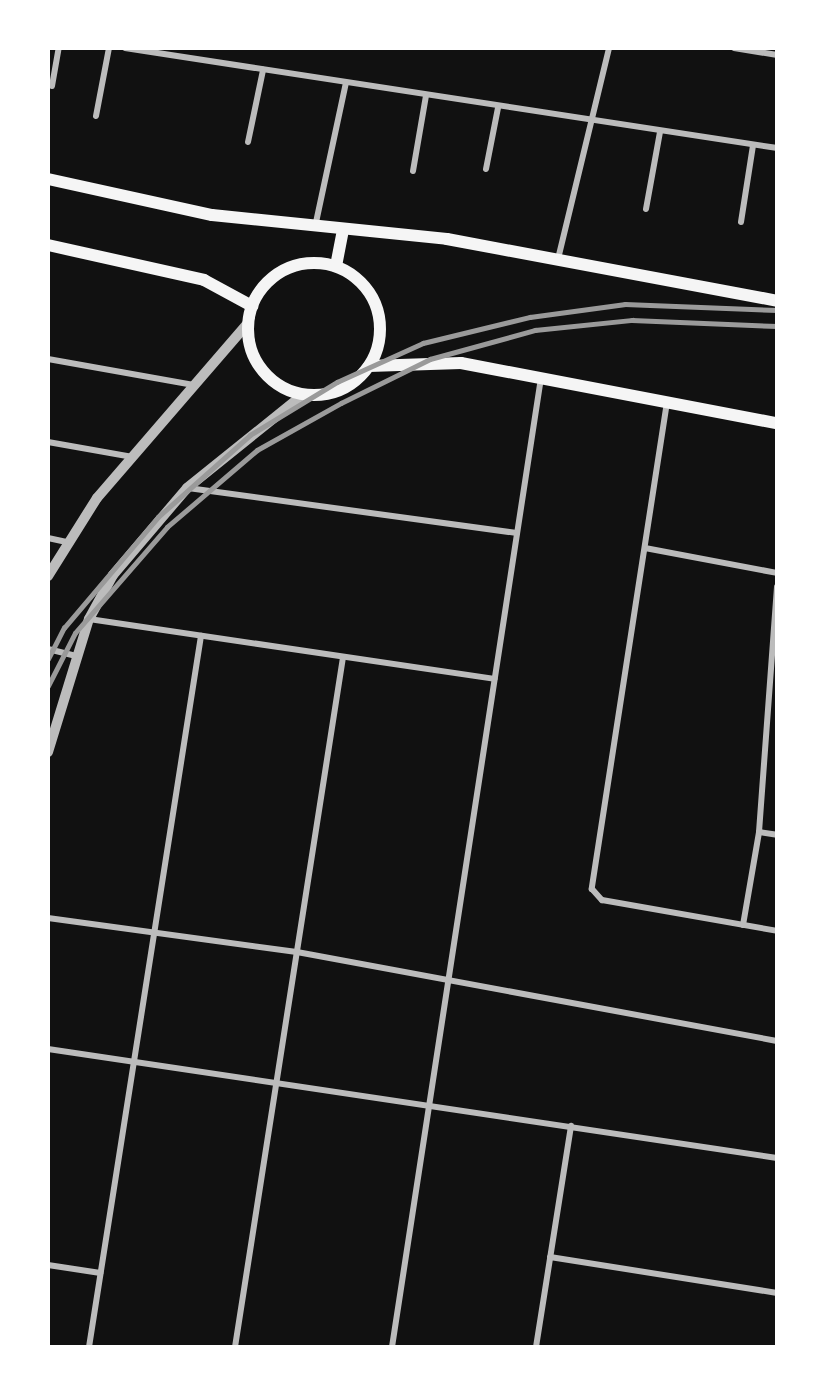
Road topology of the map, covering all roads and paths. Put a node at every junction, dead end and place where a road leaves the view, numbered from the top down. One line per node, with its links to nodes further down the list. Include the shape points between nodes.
1 (59, 48): 9 (street)
2 (109, 48): 12 (street)
3 (125, 48): 7 (street)
4 (609, 48): 13 (street)
5 (735, 48): 6 (street)
6 (777, 55)
7 (263, 70): 8 (street); 15 (street)
8 (346, 83): 10 (street); 23 (street)
9 (52, 86)
10 (426, 96): 11 (street); 19 (street)
11 (498, 108): 13 (street); 18 (street)
12 (96, 116)
13 (591, 122): 14 (street); 26 (street)
14 (660, 132): 16 (street); 21 (street)
15 (248, 142)
16 (753, 145): 17 (street); 22 (street)
17 (777, 148)
18 (486, 169)
19 (413, 171)
20 (48, 179): 23 (main road, via 212,215)
21 (646, 208)
22 (741, 222)
23 (315, 227): 24 (main road)
24 (343, 230): 26 (main road, via 447,239); 27 (main road)
25 (48, 245): 29 (main road, via 204,280)
26 (558, 260): 28 (main road)
27 (336, 266): 29 (main road, via 307,263 286,269 268,281); 32 (main road, via 361,282 376,308 379,338)
28 (777, 301)
29 (252, 306): 30 (main road)
30 (248, 323): 34 (street); 35 (main road, via 258,364 278,384)
31 (48, 359): 34 (street)
32 (369, 366): 33 (main road, via 437,362); 35 (main road, via 347,386)
33 (542, 377): 36 (main road); 41 (street)
34 (195, 385): 39 (street)
35 (304, 394): 40 (street)
36 (667, 402): 37 (main road); 44 (street)
37 (777, 423)
38 (48, 442): 39 (street)
39 (133, 457): 43 (street)
40 (187, 488): 41 (street); 48 (street, via 113,575)
41 (517, 533): 53 (street)
42 (48, 538): 43 (street)
43 (67, 542): 46 (street)
44 (645, 548): 45 (street); 60 (street, via 594,894)
45 (777, 573)
46 (48, 576)
47 (777, 587): 54 (street)
48 (89, 618): 49 (street); 51 (street)
49 (201, 636): 52 (street); 62 (street)
50 (48, 649): 51 (street)
51 (76, 656): 56 (street)
52 (343, 657): 53 (street); 63 (street)
53 (495, 679): 64 (street)
54 (769, 695): 55 (street); 57 (street)
55 (777, 696)
56 (48, 752)
57 (759, 832): 58 (street); 60 (street)
58 (777, 835)
59 (48, 918): 62 (street)
60 (743, 925): 61 (street)
61 (777, 931)
62 (154, 932): 63 (street); 67 (street)
63 (297, 952): 64 (street); 68 (street)
64 (448, 980): 65 (street); 69 (street)
65 (777, 1041)
66 (48, 1049): 67 (street)
67 (134, 1062): 68 (street); 74 (street)
68 (277, 1080): 69 (street); 77 (street)
69 (429, 1104): 70 (street); 78 (street)
70 (571, 1126): 71 (street); 72 (street)
71 (777, 1158)
72 (550, 1257): 75 (street); 79 (street)
73 (48, 1265): 74 (street)
74 (100, 1273): 76 (street)
75 (777, 1293)
76 (89, 1347)
77 (235, 1347)
78 (392, 1347)
79 (536, 1347)

